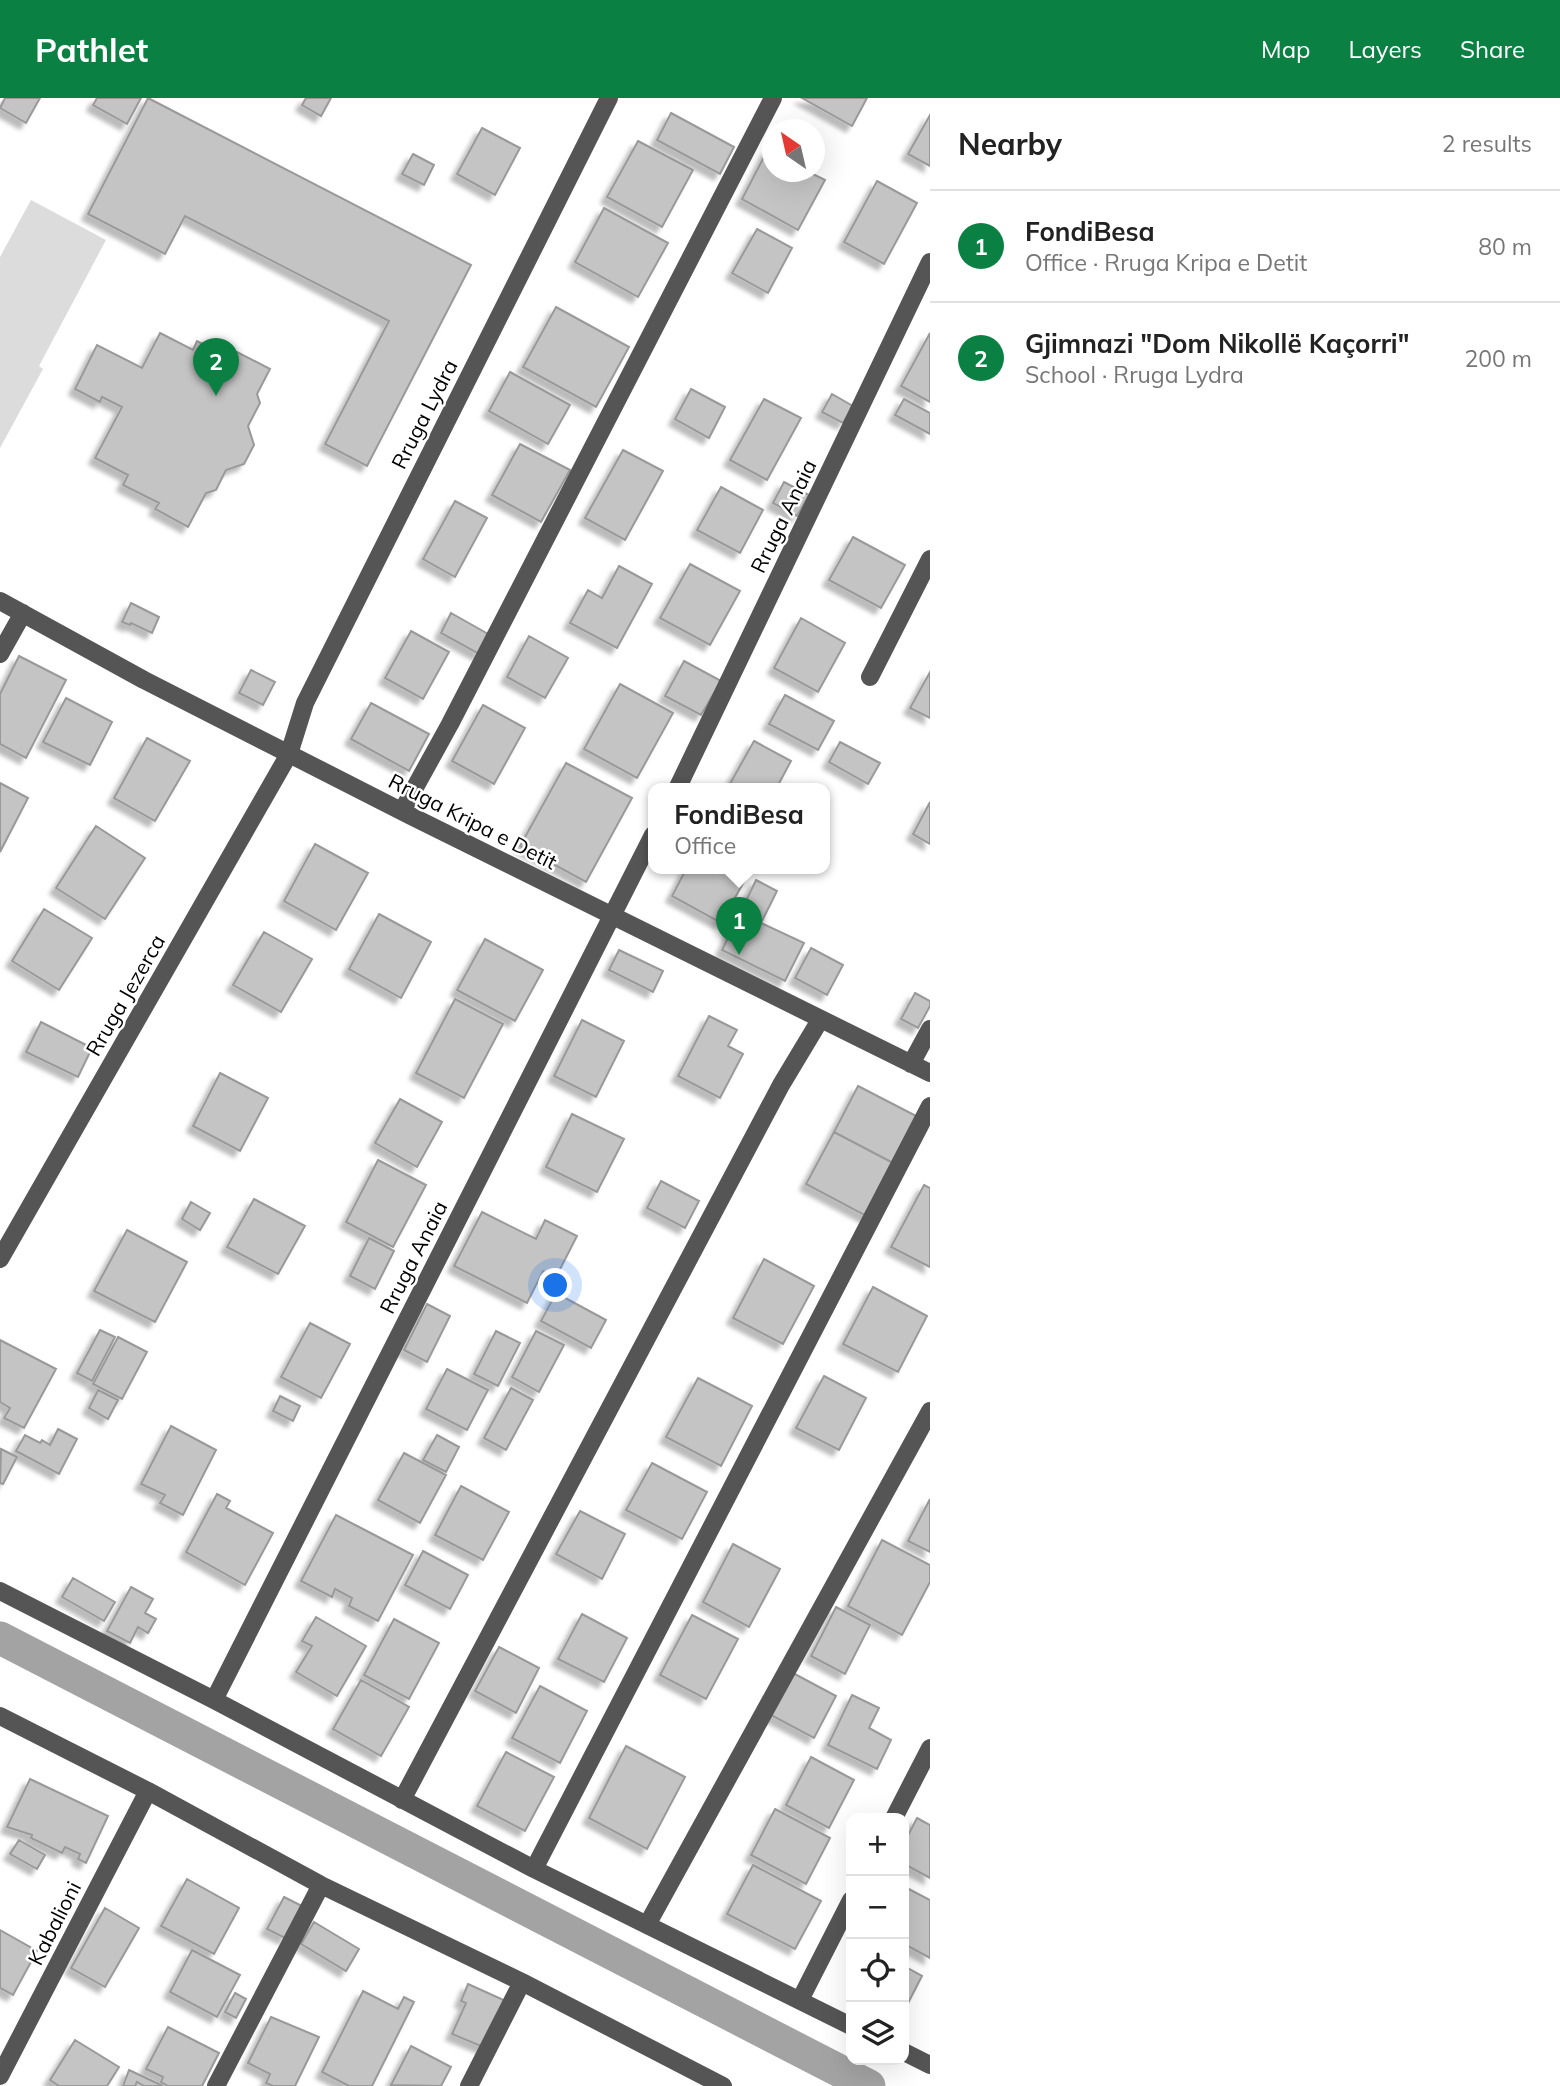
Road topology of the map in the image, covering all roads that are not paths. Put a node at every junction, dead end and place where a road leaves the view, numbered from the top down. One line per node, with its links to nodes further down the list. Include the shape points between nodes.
1 (608, 98): 9 (street, Rruga Lydra, via 305,703)
2 (773, 98): 11 (street)
3 (930, 262): 10 (street, Rruga Anaia)
4 (930, 559): 8 (street)
5 (0, 601): 6 (street, Rruga Kripa e Detit)
6 (23, 613): 7 (street); 9 (street, Rruga Kripa e Detit)
7 (0, 654)
8 (870, 677)
9 (289, 754): 11 (street, Rruga Kripa e Detit); 19 (street, Rruga Jezerca)
10 (680, 783)
11 (402, 810): 13 (street, Rruga Kripa e Detit)
12 (648, 845): 13 (street, Rruga Anaia)
13 (611, 915): 14 (street, Rruga Kripa e Detit); 22 (street, Rruga Anaia)
14 (820, 1020): 16 (street, Rruga Kripa e Detit); 26 (street, via 774,1097)
15 (930, 1029): 16 (street)
16 (911, 1064): 17 (street, Rruga Kripa e Detit)
17 (930, 1073)
18 (930, 1106): 28 (street)
19 (0, 1259)
20 (930, 1411): 31 (street)
21 (0, 1591): 22 (street)
22 (214, 1700): 26 (street)
23 (0, 1716): 25 (street)
24 (930, 1748): 27 (street)
25 (148, 1791): 29 (street); 37 (street, Kabalioni)
26 (402, 1800): 28 (street)
27 (897, 1813)
28 (534, 1869): 31 (street)
29 (321, 1885): 32 (street); 38 (street)
30 (846, 1910): 33 (street)
31 (647, 1925): 33 (street)
32 (522, 1982): 39 (street); 40 (street)
33 (800, 2000): 34 (street)
34 (846, 2023)
35 (909, 2054): 36 (street)
36 (930, 2065)
37 (0, 2076)
38 (216, 2086)
39 (469, 2086)
40 (723, 2086)

